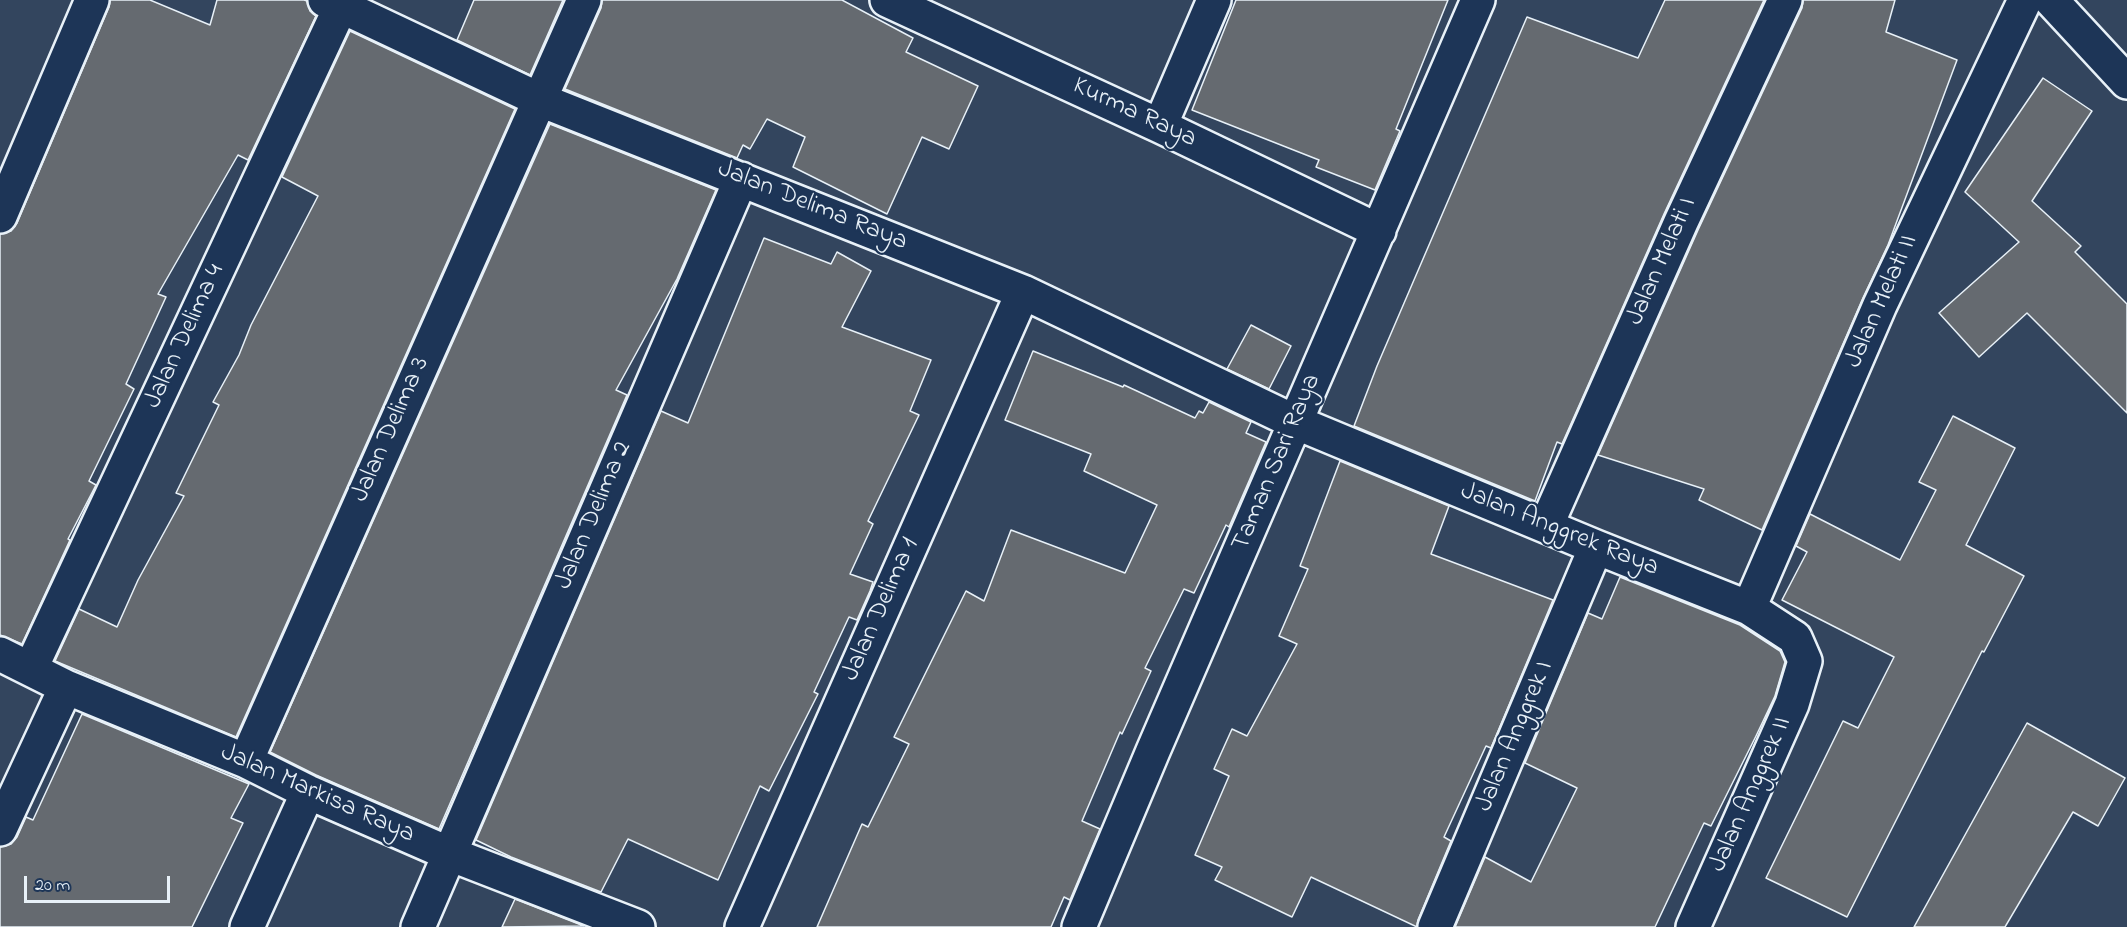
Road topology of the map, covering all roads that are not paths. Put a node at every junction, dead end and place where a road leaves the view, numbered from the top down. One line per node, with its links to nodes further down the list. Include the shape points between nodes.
1 (92, 0): 14 (street)
2 (584, 0): 11 (street)
3 (887, 0): 12 (street, Kurma Raya)
4 (1214, 0): 12 (street)
5 (1478, 0): 15 (street, Taman Sari Raya)
6 (1785, 0): 18 (street, Jalan Melati I)
7 (2025, 0): 20 (street, Jalan Melati II, via 1880,304)
8 (2051, 0): 10 (street)
9 (333, 3): 11 (street, Jalan Delima Raya); 23 (street, Jalan Delima 4)
10 (2127, 82)
11 (538, 99): 13 (street, Jalan Delima Raya); 25 (street, Jalan Delima 3)
12 (1160, 126): 15 (street, Kurma Raya)
13 (741, 179): 16 (street, Jalan Delima Raya); 28 (street, Jalan Delima 2)
14 (0, 216)
15 (1379, 231): 17 (street, Taman Sari Raya)
16 (1023, 292): 17 (street, Jalan Delima Raya); 32 (street, Jalan Delima 1)
17 (1295, 422): 18 (street, Jalan Anggrek Raya); 33 (street, Taman Sari Raya)
18 (1546, 526): 19 (street, Jalan Anggrek Raya)
19 (1596, 547): 20 (street, Jalan Anggrek Raya); 34 (street, Jalan Anggrek I)
20 (1749, 608): 22 (street, Jalan Anggrek Raya, via 1795,638)
21 (0, 654): 23 (street, Jalan Markisa Raya)
22 (1805, 661): 35 (street, Jalan Anggrek II, via 1792,704)
23 (31, 668): 24 (street, Jalan Markisa Raya)
24 (66, 687): 25 (street, Jalan Markisa Raya); 27 (street)
25 (246, 761): 26 (street, Jalan Markisa Raya)
26 (308, 792): 28 (street, Jalan Markisa Raya); 29 (street)
27 (0, 829)
28 (450, 854): 30 (street, Jalan Delima 2); 31 (street, Jalan Markisa Raya)
29 (247, 927)
30 (418, 927)
31 (638, 927)
32 (742, 927)
33 (1079, 927)
34 (1436, 927)
35 (1693, 927)

